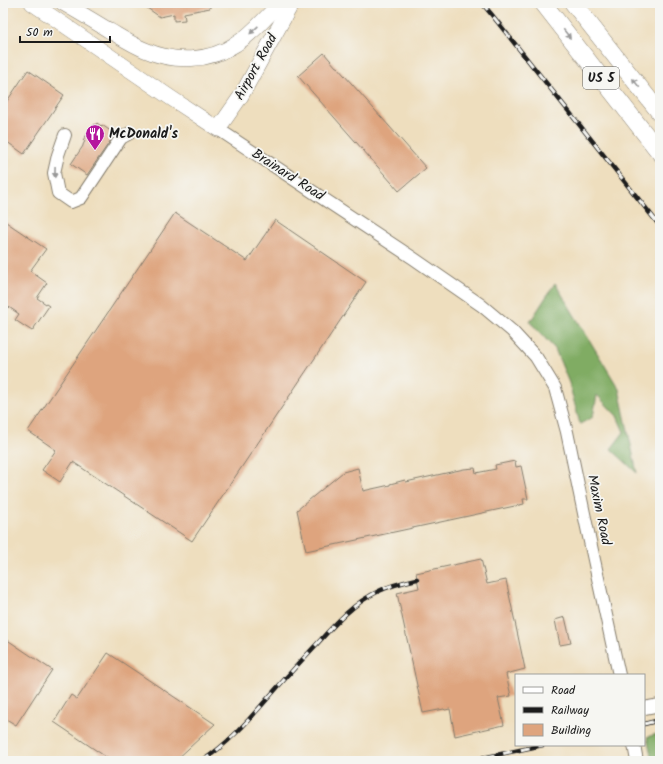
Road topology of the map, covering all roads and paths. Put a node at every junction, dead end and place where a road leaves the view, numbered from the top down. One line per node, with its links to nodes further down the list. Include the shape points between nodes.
1 (32, 3): 8 (main road, Brainard Road)
2 (63, 3): 3 (main road, one-way to 2, via 251,34 235,45 210,56 185,59 144,50)
3 (281, 3)
4 (292, 3): 8 (main road, Airport Road, via 241,96)
5 (543, 3): 11 (highway, US 5, one-way to 11)
6 (573, 3): 7 (highway, US 5, one-way to 6)
7 (660, 113)
8 (218, 130): 12 (street, Brainard Road, via 481,305 512,331)
9 (130, 133): 10 (street, one-way to 9, via 54,173 58,193 71,202 81,198 121,138)
10 (66, 135)
11 (660, 153)
12 (536, 357): 13 (street, Maxim Road, via 555,388 568,432)
13 (619, 674)
14 (660, 705): 15 (street)
15 (645, 708)
16 (634, 746): 17 (street)
17 (637, 761)

